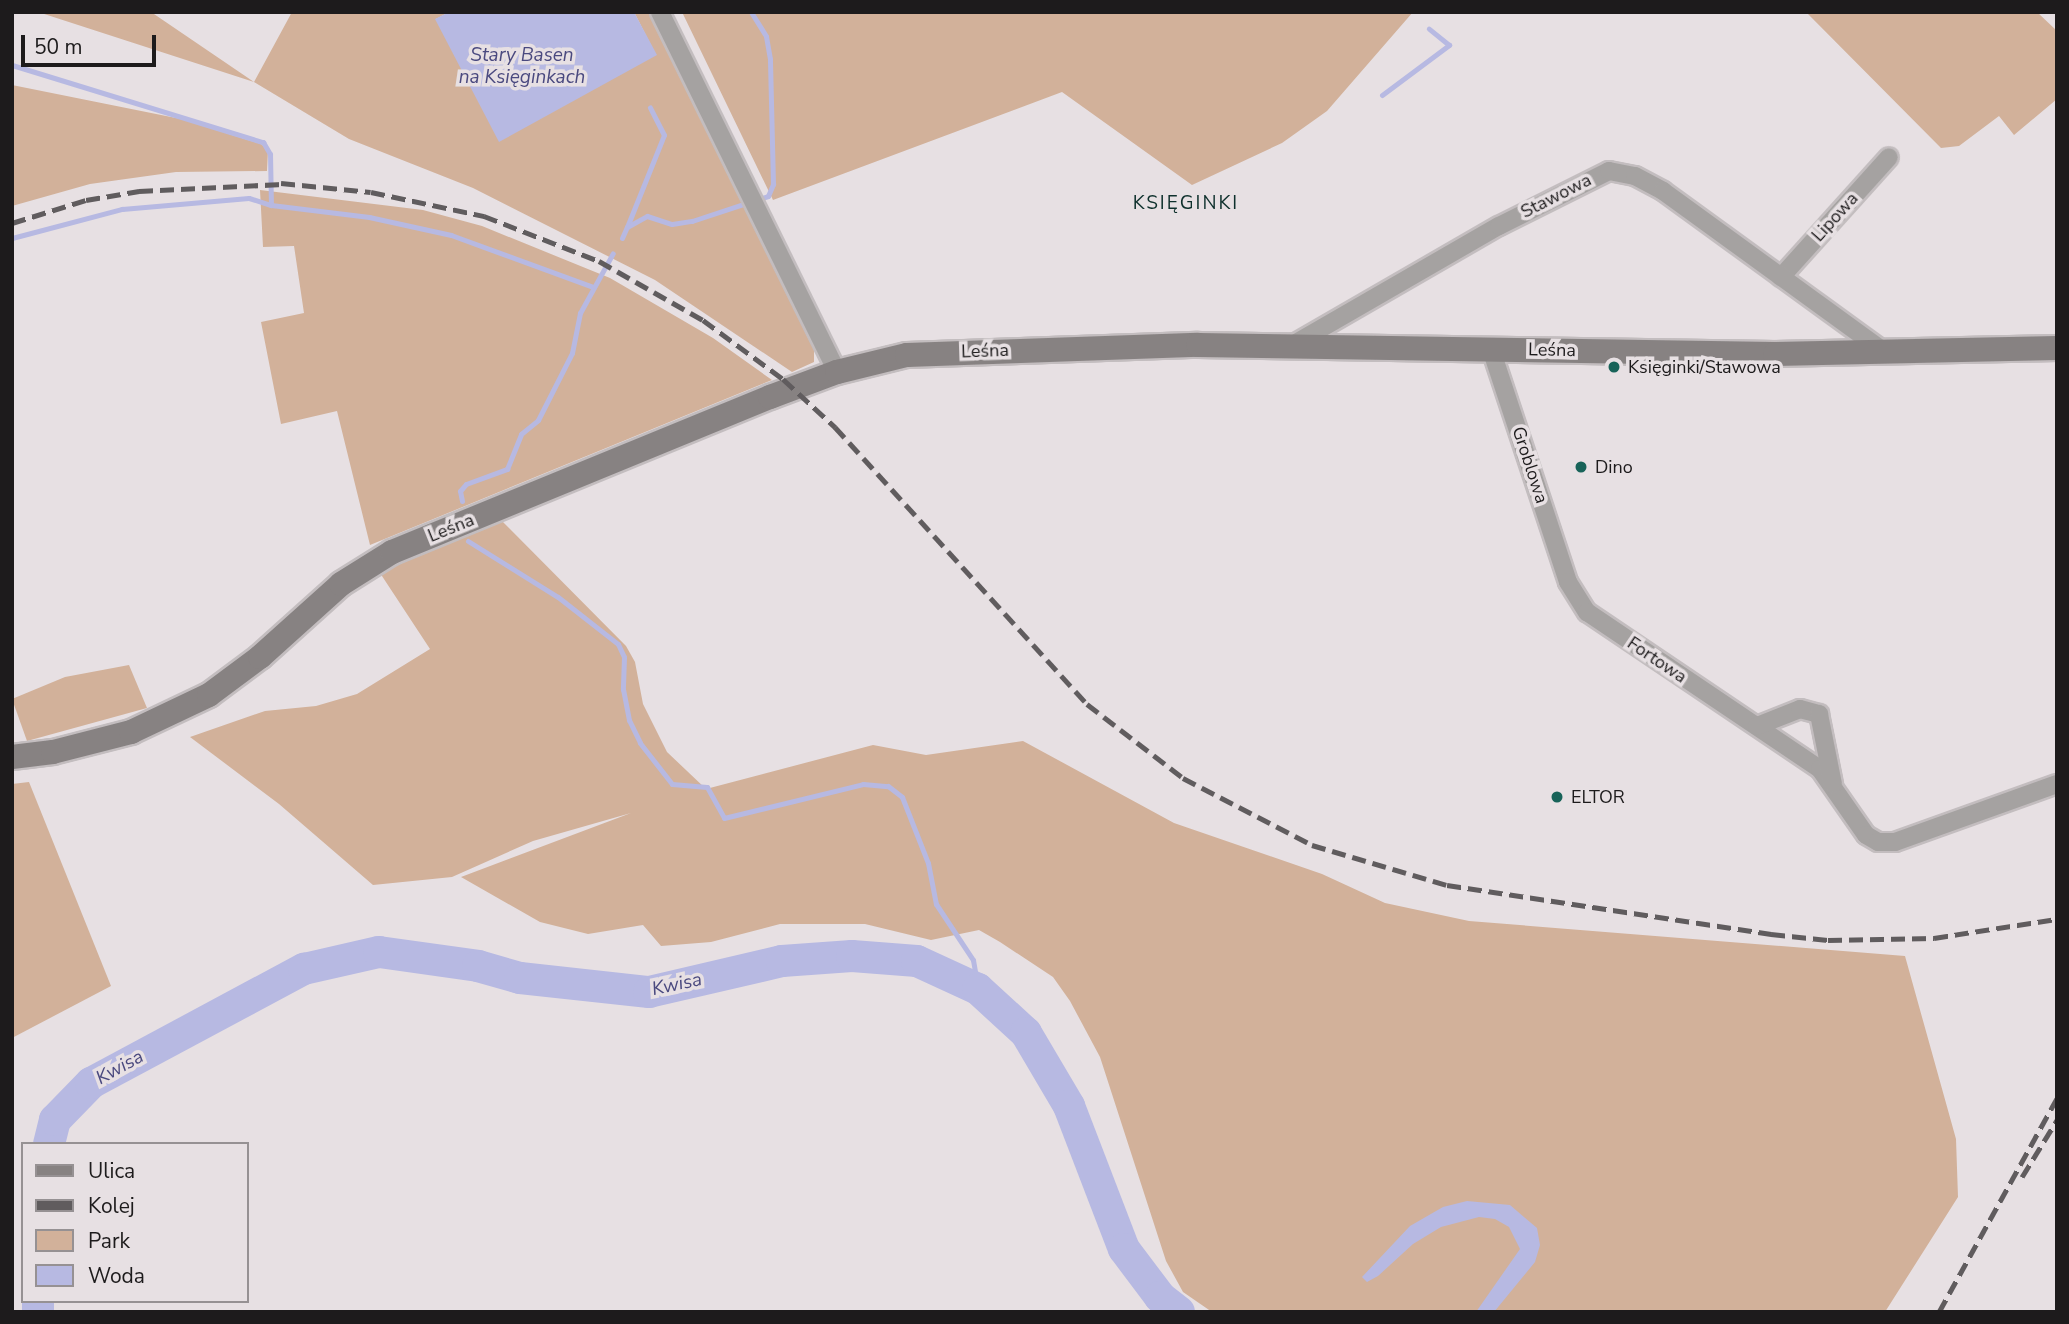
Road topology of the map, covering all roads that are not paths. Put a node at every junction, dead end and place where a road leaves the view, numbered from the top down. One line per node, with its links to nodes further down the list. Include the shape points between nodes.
1 (660, 12): 8 (street)
2 (1889, 157): 3 (street, Lipowa)
3 (1781, 277): 4 (street, Stawowa, via 1663,191 1635,176 1609,171 1499,226); 7 (street, Stawowa)
4 (1287, 348): 6 (main road, Leśna); 8 (main road, Leśna, via 940,352)
5 (2057, 348): 7 (main road, Leśna)
6 (1491, 349): 7 (main road, Leśna); 9 (street, Groblowa)
7 (1886, 354)
8 (837, 372): 11 (main road, Leśna, via 392,552 341,584 230,680 179,711 92,743)
9 (1568, 582): 10 (street, Fortowa, via 1587,612)
10 (1757, 726): 13 (street, Fortowa, via 1821,769); 13 (street, Fortowa, via 1800,709 1818,714)
11 (12, 757)
12 (2057, 784): 13 (street, Fortowa, via 1926,833 1878,842 1866,835)
13 (1833, 788)

